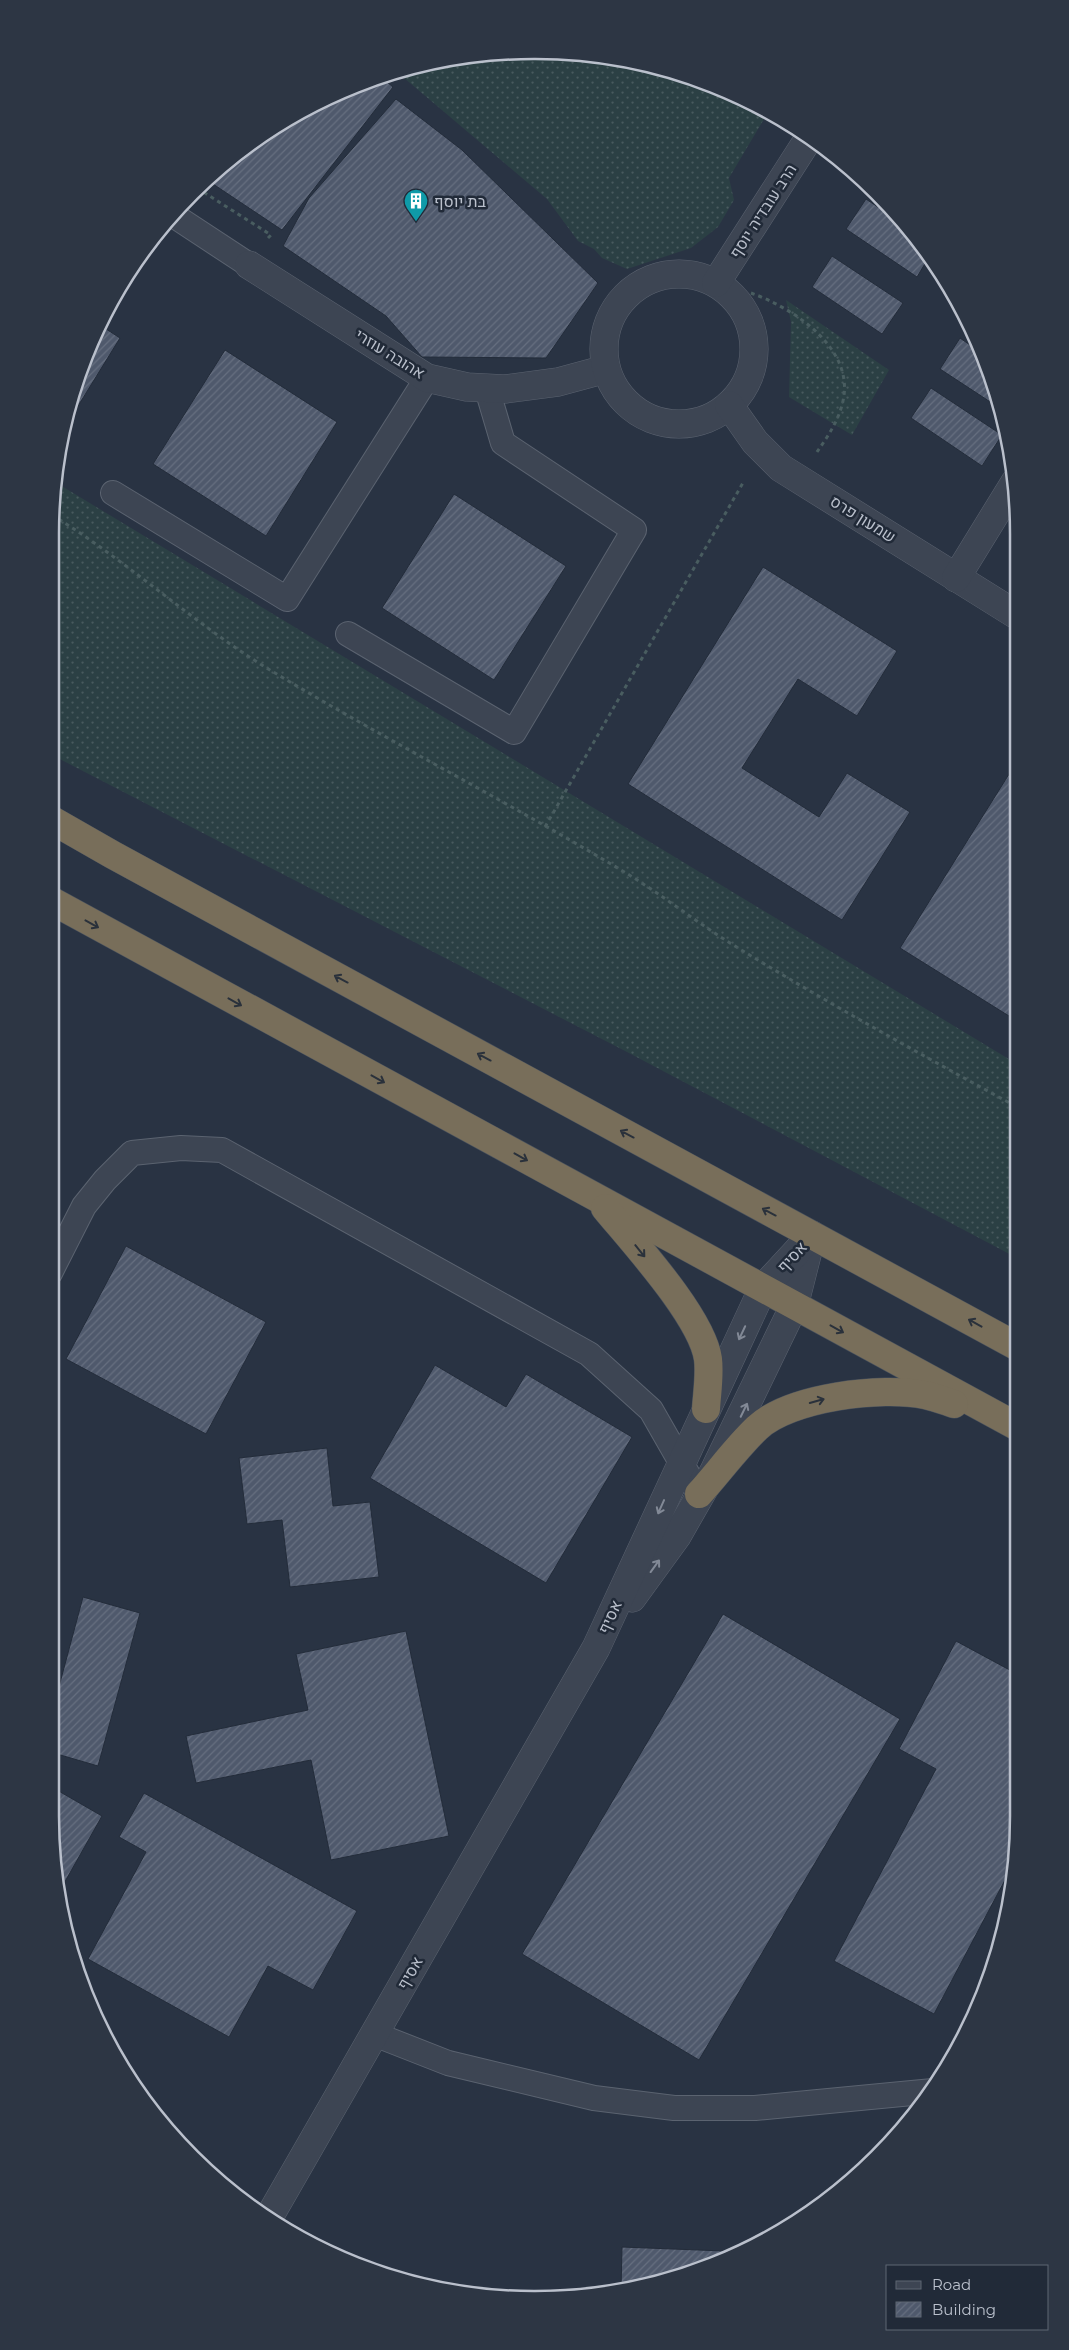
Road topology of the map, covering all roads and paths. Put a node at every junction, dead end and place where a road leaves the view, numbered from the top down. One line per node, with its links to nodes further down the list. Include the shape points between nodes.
1 (805, 144): 4 (street, הרב עובדיה יוסף)
2 (179, 219): 3 (lane)
3 (249, 265): 6 (street, אהובה עוזרי)
4 (716, 283): 5 (street, via 694,275 670,274 648,280 628,293 607,327 604,344); 8 (street, via 741,307 753,341 754,353 744,387); 10 (path, via 753,294 782,308 806,323 837,358 844,377 843,399 836,423)
5 (606, 368): 7 (street, אהובה עוזרי, via 541,385); 8 (street, via 623,399 641,414 663,423 698,422)
6 (427, 378): 7 (street, אהובה עוזרי); 11 (lane, via 288,599)
7 (487, 389): 16 (lane, via 503,443 634,530 514,732)
8 (729, 405): 9 (street, שמעון פרס)
9 (762, 450): 10 (street, שמעון פרס); 18 (path)
10 (797, 478): 14 (street, שמעון פרס)
11 (113, 493)
12 (1008, 493): 14 (street)
13 (59, 520): 18 (path, via 264,666)
14 (956, 578): 15 (street, שמעון פרס)
15 (1010, 611)
16 (348, 634)
17 (59, 824): 22 (highway, one-way to 17)
18 (545, 827): 20 (path, via 628,875 732,944 872,1028)
19 (59, 905): 21 (highway, one-way to 21)
20 (1010, 1103)
21 (598, 1199): 24 (highway); 27 (highway, one-way to 27, via 676,1296 701,1338 708,1359)
22 (812, 1235): 24 (street, אסיף); 25 (street, אסיף); 26 (highway, one-way to 22)
23 (59, 1255): 30 (lane, via 84,1206 132,1153 181,1148 222,1150 589,1354 652,1410)
24 (763, 1288): 25 (highway); 27 (street, אסיף, one-way to 27)
25 (794, 1306): 28 (highway, one-way to 28); 31 (street, אסיף, one-way to 25, via 713,1473)
26 (1010, 1343)
27 (706, 1409): 30 (street, אסיף)
28 (1010, 1423)
29 (1010, 1423): 31 (highway, one-way to 29, via 758,1427 789,1410 822,1399 869,1392 925,1395)
30 (681, 1463): 31 (lane); 32 (street, אסיף, one-way to 32)
31 (699, 1494): 32 (street, אסיף, one-way to 31, via 677,1536)
32 (596, 1648): 33 (street, אסיף)
33 (374, 2034): 34 (lane, via 448,2063 594,2098 674,2108 755,2108); 35 (street, אסיף)
34 (921, 2092)
35 (272, 2212)

